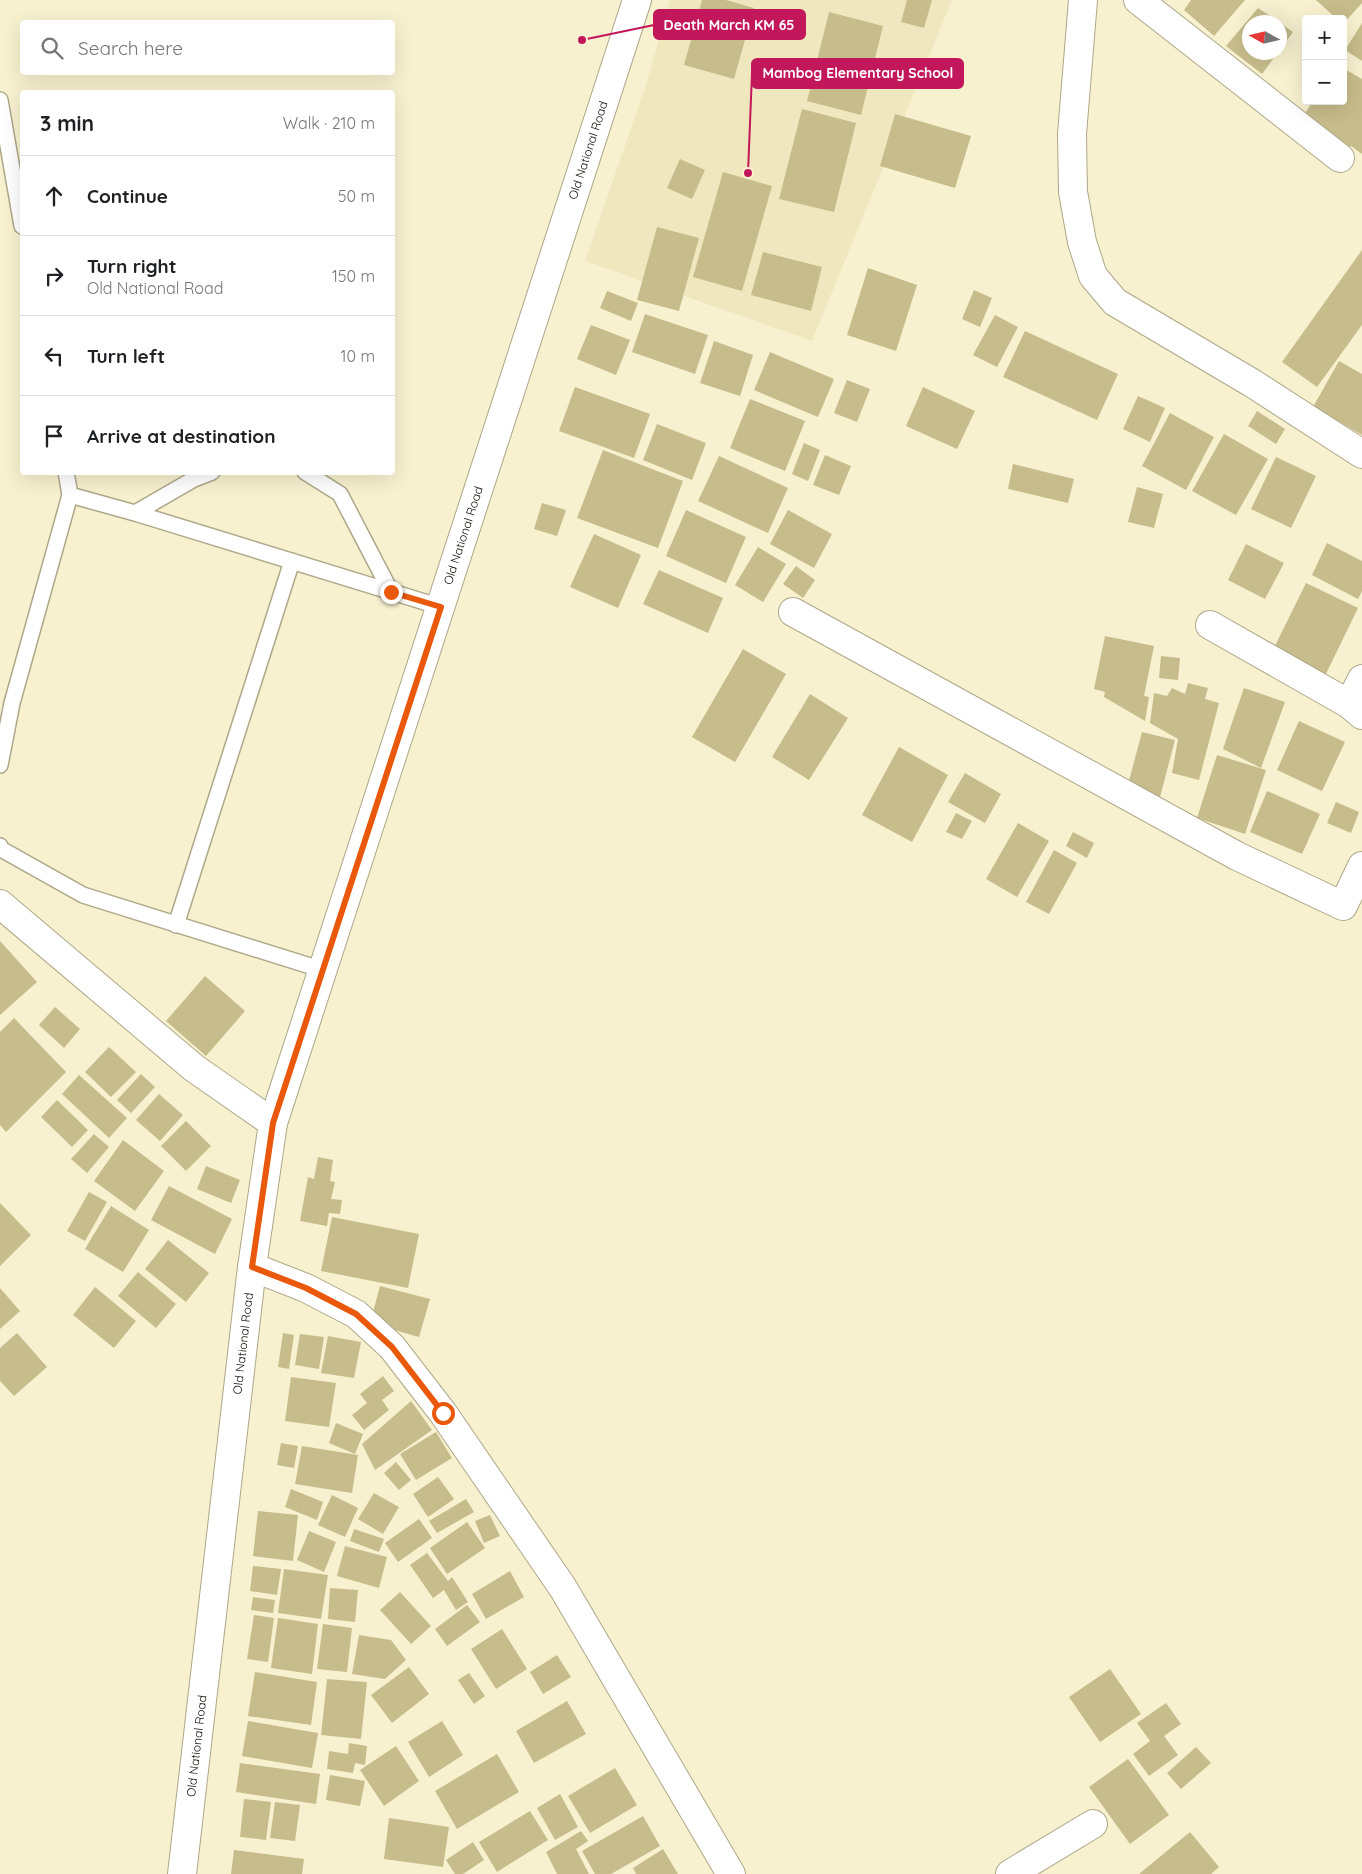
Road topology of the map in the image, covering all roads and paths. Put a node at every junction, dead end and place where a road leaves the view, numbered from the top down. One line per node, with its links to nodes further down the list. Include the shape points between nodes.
1 (637, 0): 15 (street, Old National Road)
2 (1083, 0): 7 (street, via 1072,134 1073,192 1082,242 1093,276 1115,302 1252,383)
3 (1138, 0): 5 (street)
4 (0, 100): 6 (lane)
5 (1340, 158)
6 (20, 215)
7 (1362, 454)
8 (67, 475): 11 (lane)
9 (204, 475): 12 (lane)
10 (310, 475): 14 (lane, via 340,494)
11 (70, 495): 12 (lane); 20 (lane, via 12,704)
12 (135, 512): 13 (lane)
13 (292, 561): 14 (lane); 24 (lane)
14 (391, 592): 15 (lane)
15 (441, 607): 25 (street, Old National Road)
16 (793, 612): 22 (street, via 1237,856 1343,906)
17 (1210, 625): 19 (street)
18 (1362, 679): 19 (street)
19 (1355, 709)
20 (0, 765)
21 (0, 846): 24 (lane, via 83,895)
22 (1362, 866)
23 (0, 904): 26 (street, via 194,1068)
24 (176, 925): 25 (lane)
25 (323, 970): 26 (street, Old National Road)
26 (273, 1123): 27 (street, Old National Road)
27 (252, 1267): 29 (street, Old National Road); 30 (street, via 306,1288 356,1314 392,1347 443,1413 563,1588)
28 (1093, 1824): 31 (street)
29 (182, 1874)
30 (731, 1874)
31 (1010, 1874)

